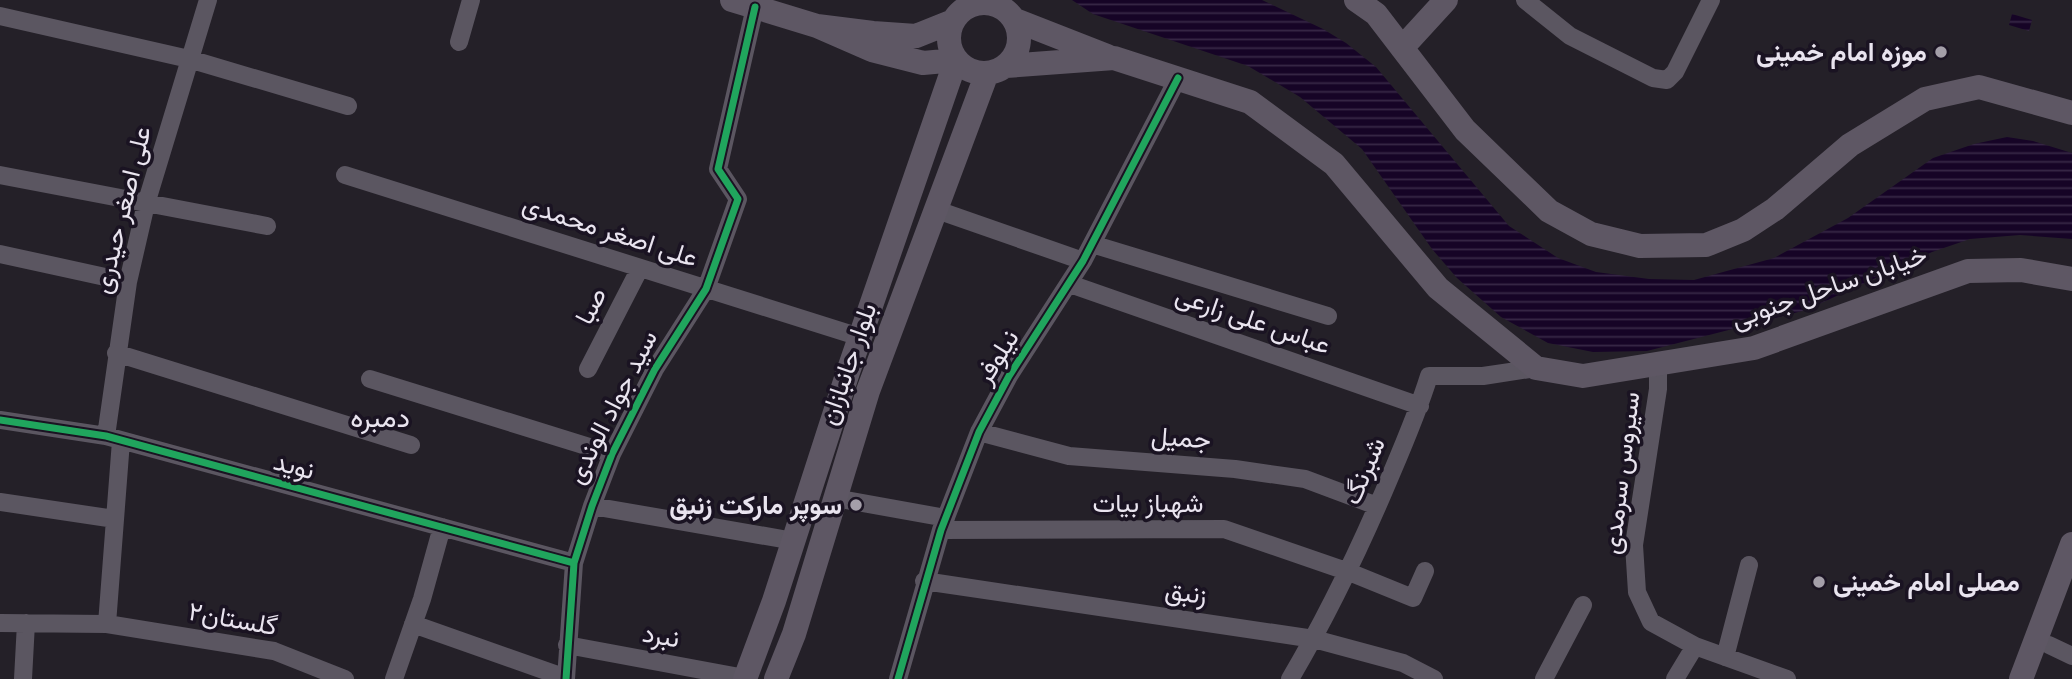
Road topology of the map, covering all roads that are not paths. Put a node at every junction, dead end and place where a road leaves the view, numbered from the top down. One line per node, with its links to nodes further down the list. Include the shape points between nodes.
1 (208, 0): 16 (street, علی اصغر حیدری)
2 (471, 0): 13 (street)
3 (1446, 0): 14 (main road)
4 (1525, 0): 5 (street, via 1570,36 1653,78 1667,80)
5 (1711, 0)
6 (977, 1): 9 (main road); 11 (main road)
7 (743, 4): 12 (main road); 34 (street, سید جواد الوندی, via 718,169 738,199)
8 (1370, 5): 14 (main road)
9 (1012, 11): 15 (main road); 18 (main road, via 1020,40 1013,58)
10 (0, 16): 16 (street)
11 (951, 22): 12 (main road, via 916,36); 17 (main road, via 948,42)
12 (817, 26): 17 (main road, via 897,57 923,63)
13 (459, 42)
14 (1402, 47): 21 (main road, via 1465,130 1549,211 1591,233 1640,246 1706,245 1743,230 1850,145 1925,99 1979,87)
15 (1114, 58): 18 (main road, خیابان ساحل جنوبی); 19 (main road, خیابان ساحل جنوبی)
16 (189, 60): 20 (street); 24 (street, علی اصغر حیدری)
17 (956, 60): 18 (main road, via 965,68); 36 (main road, بلوار جانبازان)
18 (997, 70): 25 (main road, بلوار جانبازان)
19 (1178, 78): 27 (street, نیلوفر); 39 (main road, خیابان ساحل جنوبی, via 1250,102 1334,164 1438,288)
20 (348, 106)
21 (2072, 113)
22 (0, 175): 24 (street)
23 (345, 175): 30 (street, علی اصغر محمدی)
24 (146, 204): 26 (street); 32 (street, علی اصغر حیدری)
25 (937, 210): 29 (street); 48 (main road, بلوار جانبازان, via 868,391)
26 (267, 226)
27 (1092, 244): 29 (street, نیلوفر); 35 (street)
28 (0, 254): 32 (street)
29 (1083, 261): 33 (street, نیلوفر)
30 (640, 268): 34 (street, علی اصغر محمدی); 40 (street, صبا)
31 (2072, 279): 38 (main road, خیابان ساحل جنوبی, via 2021,270 1968,271 1754,348)
32 (128, 282): 37 (street, علی اصغر حیدری)
33 (1070, 284): 42 (street, عباس علی زارعی); 44 (street, نیلوفر, via 1009,376)
34 (706, 289): 36 (street, علی اصغر محمدی); 47 (street, سید جواد الوندی, via 655,369)
35 (1328, 316)
36 (860, 337): 55 (main road, بلوار جانبازان)
37 (116, 353): 45 (street, علی اصغر حیدری); 46 (street)
38 (1658, 364): 39 (main road, خیابان ساحل جنوبی, via 1583,376); 71 (street, سیروس سرمدی, via 1634,545 1637,592 1651,622)
39 (1536, 368): 42 (street, شبرنگ, via 1483,376 1429,376)
40 (588, 369)
41 (370, 379): 47 (street)
42 (1420, 406): 51 (street, شبرنگ)
43 (0, 420): 45 (street, نوید)
44 (979, 432): 51 (street, جمیل, via 1069,456 1306,479); 53 (street, نیلوفر)
45 (114, 439): 52 (street, علی اصغر حیدری); 54 (street, نوید)
46 (411, 445)
47 (612, 454): 50 (street, سید جواد الوندی)
48 (835, 498): 53 (street, شهباز بیات); 79 (main road, بلوار جانبازان)
49 (0, 502): 52 (street)
50 (592, 506): 55 (street); 57 (street, سید جواد الوندی)
51 (1377, 506): 60 (street, شبرنگ)
52 (115, 519): 66 (street, علی اصغر حیدری)
53 (943, 524): 60 (street, شهباز بیات, via 1224,529); 61 (street, نیلوفر)
54 (442, 527): 57 (street, نوید); 67 (street)
55 (794, 541): 75 (main road, بلوار جانبازان)
56 (2072, 544): 86 (main road)
57 (574, 563): 69 (street, سید جواد الوندی)
58 (1749, 565): 73 (street)
59 (1425, 571): 60 (street, شهباز بیات, via 1413,597)
60 (1349, 572): 68 (street, شبرنگ)
61 (925, 581): 68 (street, زنبق); 80 (street, نیلوفر)
62 (2072, 591): 70 (main road)
63 (1583, 605): 83 (street)
64 (26, 623): 65 (street, گلستان۲); 66 (street, گلستان۲); 76 (street)
65 (0, 624)
66 (107, 624): 77 (street, گلستان۲, via 274,651)
67 (413, 624): 74 (street); 78 (street)
68 (1314, 639): 81 (street, شبرنگ); 82 (street, زنبق, via 1403,663)
69 (567, 645): 74 (street, سید جواد الوندی); 75 (street, نبرد)
70 (2049, 645): 72 (street); 87 (main road)
71 (1695, 646): 73 (street, سیروس سرمدی); 84 (street)
72 (2072, 656)
73 (1725, 657): 85 (street, سیروس سرمدی)
74 (566, 678)
75 (745, 678)
76 (23, 679)
77 (345, 679)
78 (394, 679)
79 (776, 679)
80 (898, 679)
81 (1290, 679)
82 (1434, 679)
83 (1544, 679)
84 (1675, 679)
85 (1787, 679)
86 (2021, 679)
87 (2037, 679)

